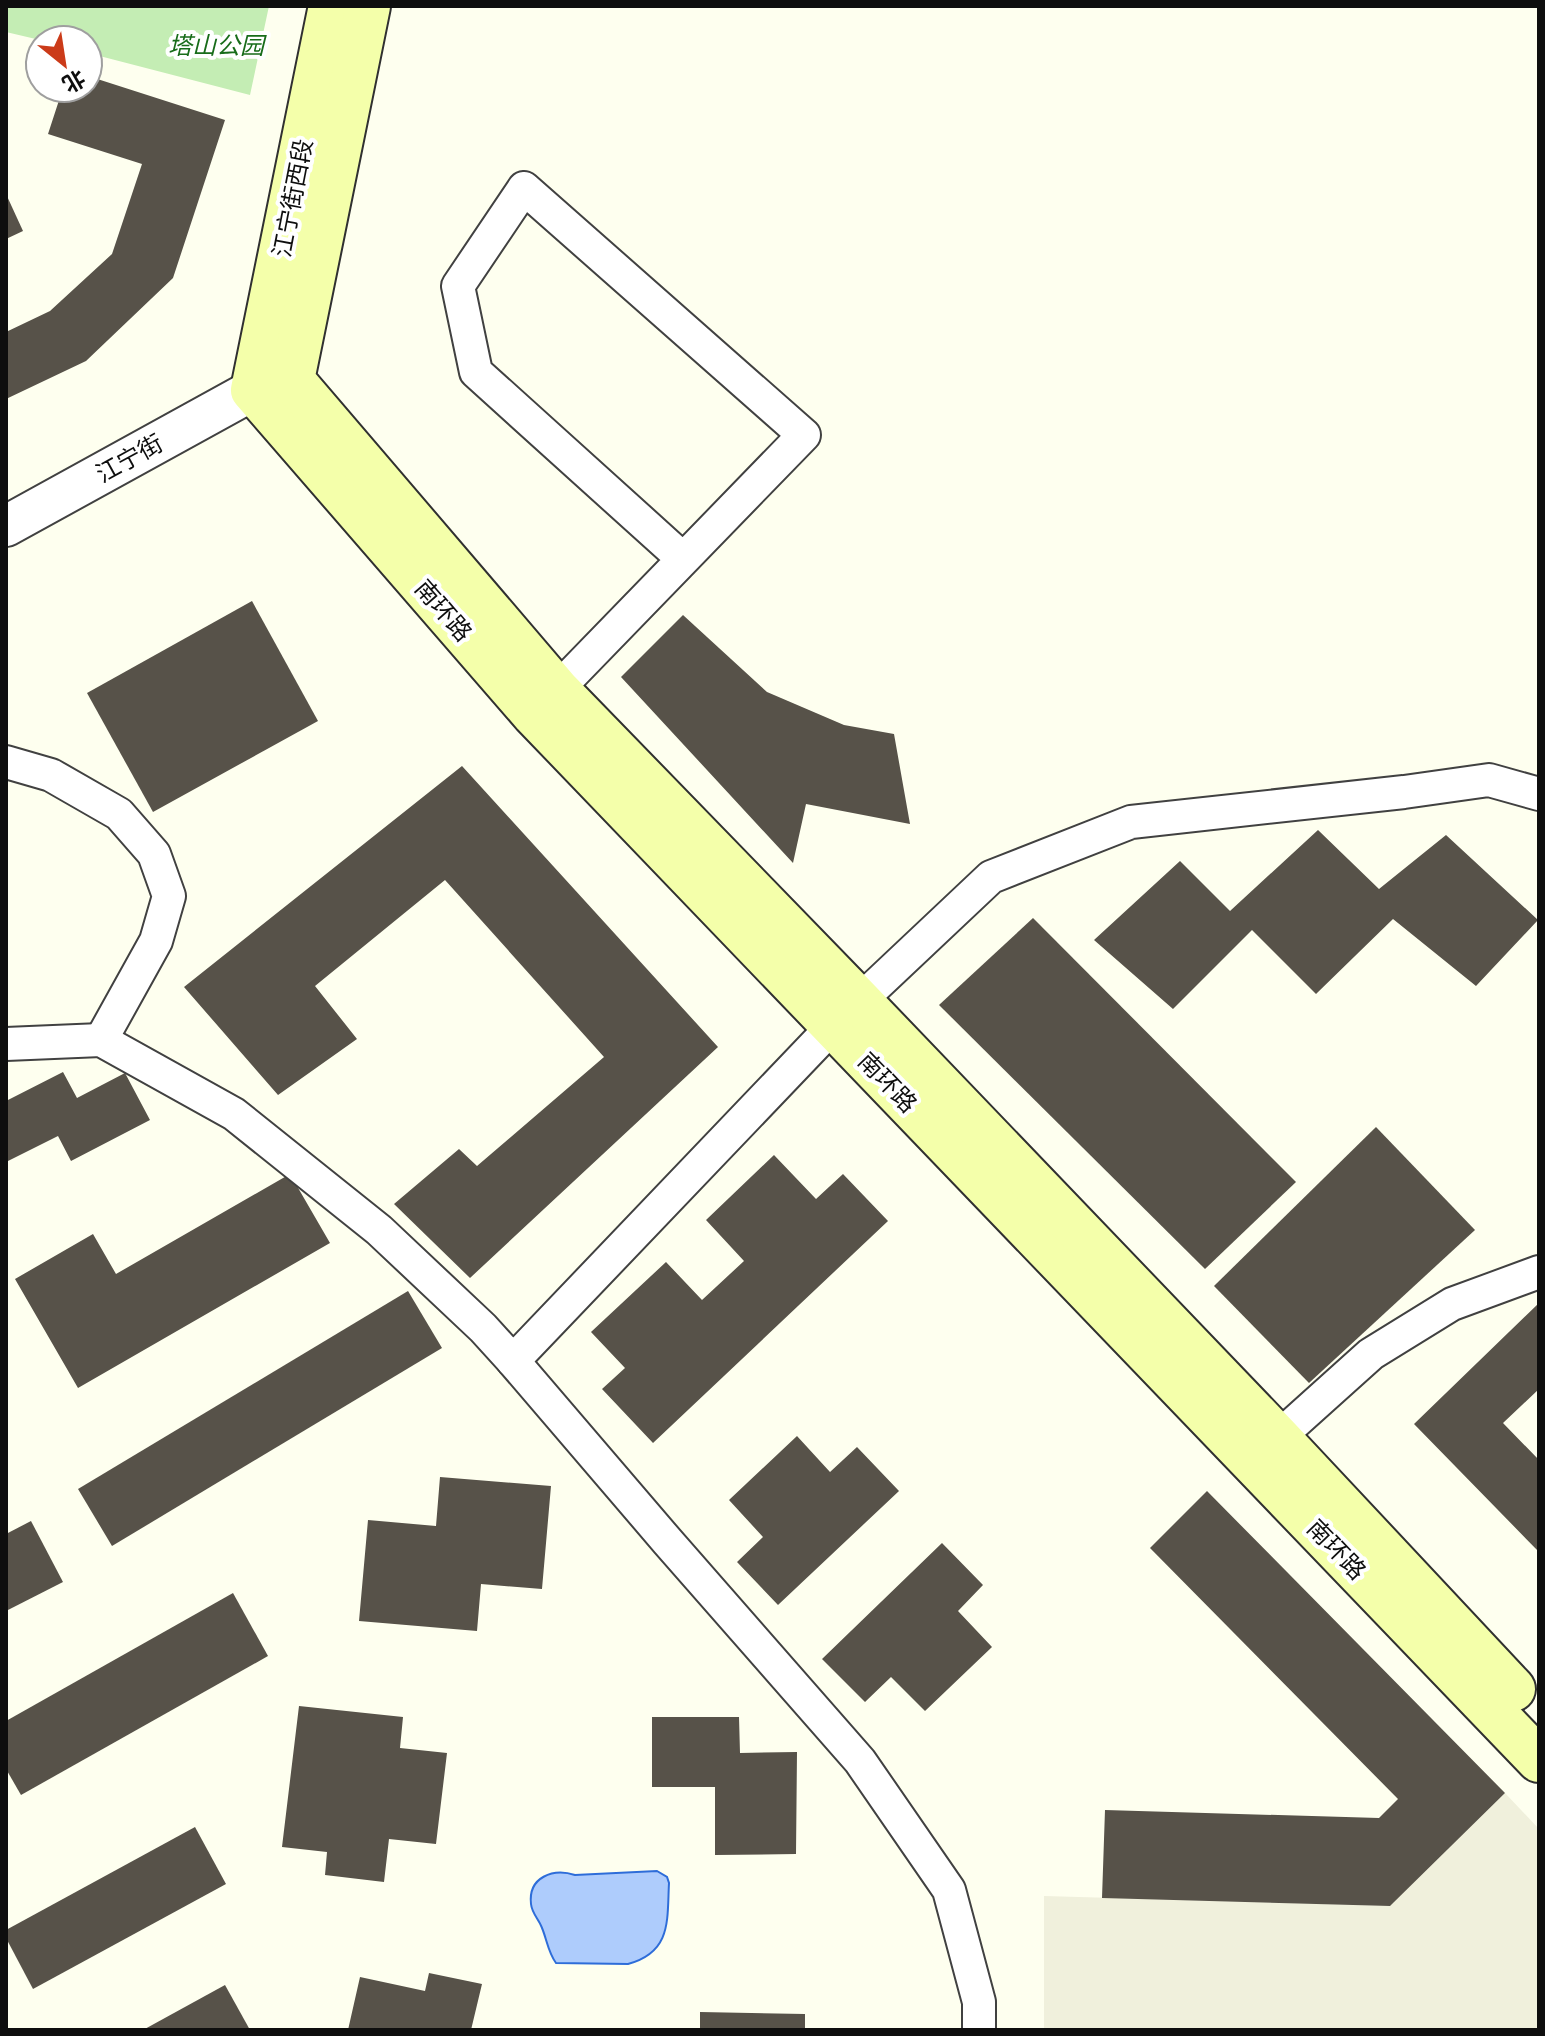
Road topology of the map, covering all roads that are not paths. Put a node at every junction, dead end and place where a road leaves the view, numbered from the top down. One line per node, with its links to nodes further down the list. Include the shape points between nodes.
1 (331, 6): 3 (main road, 江宁街西段)
2 (368, 6): 3 (main road, 江宁街西段)
3 (272, 385): 4 (street, 江宁街); 6 (main road, 南环路)
4 (6, 526)
5 (683, 559): 5 (street, via 804,435 524,188 458,286 476,372); 6 (street)
6 (545, 702): 11 (main road, 南环路)
7 (6, 762): 12 (street, via 51,775 119,814 154,854 169,896 156,941)
8 (1539, 768): 9 (street)
9 (1489, 780): 10 (street); 11 (street, via 1131,822 991,877)
10 (1539, 794)
11 (846, 1014): 15 (street); 16 (main road, 南环路)
12 (101, 1040): 13 (street); 15 (street, via 234,1114 379,1230)
13 (6, 1044)
14 (1539, 1272): 16 (street, via 1452,1304 1371,1354)
15 (513, 1361): 19 (street, via 860,1761 949,1890 979,2002)
16 (1265, 1450): 17 (main road, 南环路)
17 (1527, 1708): 18 (main road, 南环路)
18 (1539, 1760)
19 (979, 2030)

